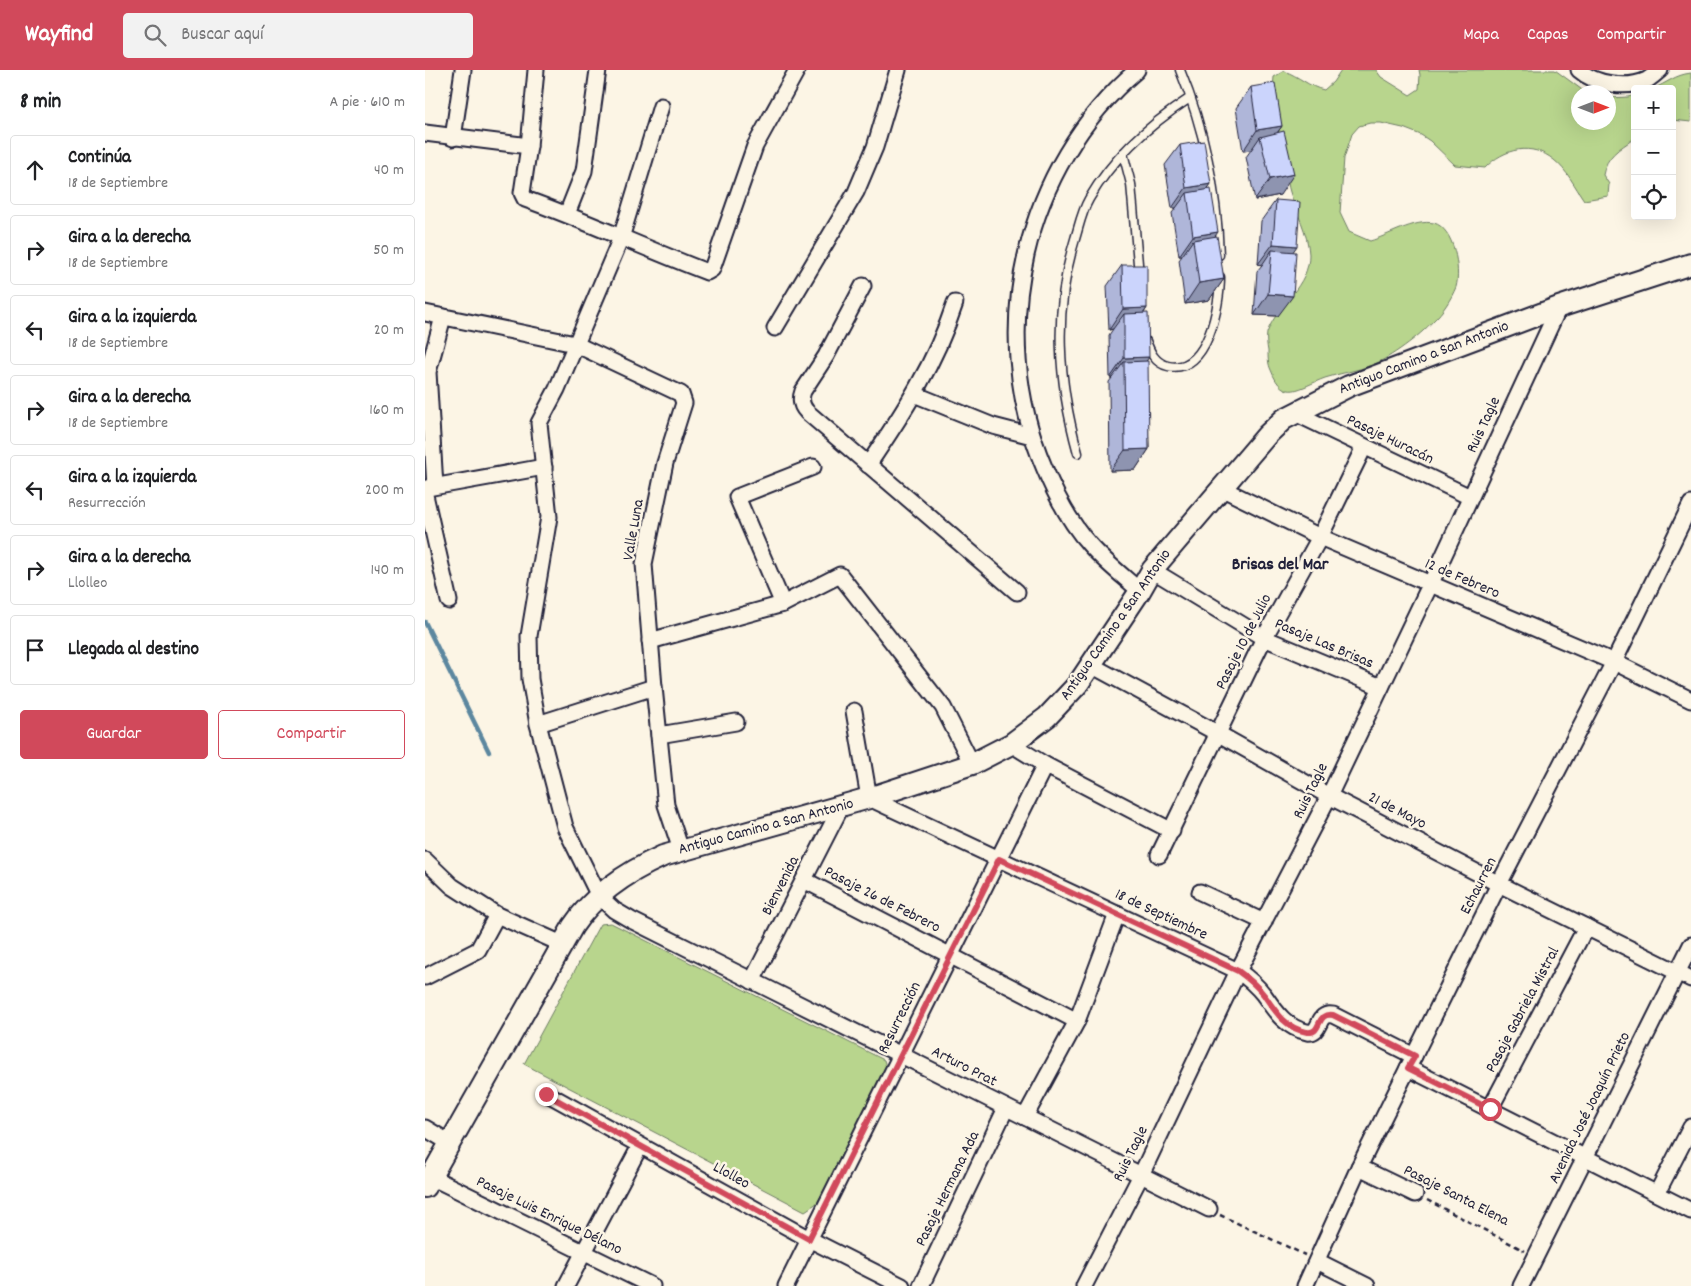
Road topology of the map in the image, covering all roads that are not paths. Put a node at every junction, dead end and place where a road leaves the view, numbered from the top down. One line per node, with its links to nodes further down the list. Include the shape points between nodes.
1 (463, 70): 13 (street)
2 (536, 70): 14 (street)
3 (598, 70): 16 (street, via 584,171)
4 (797, 70): 17 (street, via 755,146 712,269 707,272)
5 (898, 70): 25 (street, via 875,147 856,192)
6 (1137, 70): 32 (street, via 1094,113 1065,154 1043,200 1029,240 1021,274 1017,335 1019,378)
7 (1180, 70): 10 (lane)
8 (1579, 70): 9 (street, via 1595,80 1610,84 1634,84 1649,79)
9 (1660, 70)
10 (1190, 98): 15 (lane, via 1155,123); 26 (lane, via 1207,155 1216,212 1218,306 1205,342 1195,358 1183,366 1170,366 1158,361 1150,351)
11 (661, 106): 17 (street)
12 (425, 133): 13 (street)
13 (453, 138): 14 (street)
14 (529, 146): 16 (street, via 522,193 525,199)
15 (1123, 154): 19 (lane, via 1131,184); 34 (lane, via 1088,201 1072,247 1063,294 1061,370)
16 (567, 214): 17 (street)
17 (621, 238): 27 (street)
18 (1691, 264): 22 (street, Antiguo Camino a San Antonio)
19 (1140, 280)
20 (863, 286): 35 (street, via 826,356 803,391 801,400 804,409)
21 (955, 303): 29 (street, via 939,348)
22 (1559, 306): 30 (street, Antiguo Camino a San Antonio, via 1349,386); 40 (street, Ruis Tagle)
23 (425, 314): 24 (street, Valle Luna)
24 (443, 317): 27 (street, Valle Luna); 28 (street)
25 (775, 328)
26 (1144, 328)
27 (575, 344): 36 (street, via 539,423); 50 (street, Valle Luna, via 681,394 684,402 665,463 644,564)
28 (427, 372): 31 (street)
29 (914, 394): 32 (street, via 993,426); 35 (street)
30 (1295, 413): 33 (street, Pasaje Huracán); 38 (street, Antiguo Camino a San Antonio, via 1267,435)
31 (429, 436): 39 (street)
32 (1032, 436): 45 (street, via 1049,478 1074,523 1089,544)
33 (1364, 447): 40 (street, Pasaje Huracán); 42 (street, Pasaje 10 de Julio)
34 (1078, 453)
35 (868, 465): 46 (street)
36 (543, 467): 39 (street); 58 (street, via 549,517 529,636 530,679)
37 (813, 467): 48 (street, via 737,498)
38 (1221, 488): 42 (street, 12 de Febrero); 43 (street, Antiguo Camino a San Antonio)
39 (428, 490): 47 (street)
40 (1470, 497): 44 (street, Ruis Tagle)
41 (1691, 504): 51 (street, Echaurren)
42 (1320, 538): 44 (street, 12 de Febrero); 49 (street, Pasaje 10 de Julio)
43 (1152, 570): 45 (street, Antiguo Camino a San Antonio); 49 (street, Pasaje Las Brisas)
44 (1430, 585): 51 (street, 12 de Febrero); 54 (street, Ruis Tagle)
45 (1140, 591): 52 (street, Antiguo Camino a San Antonio)
46 (1017, 592)
47 (449, 601)
48 (783, 604): 50 (street); 62 (street, via 840,576 943,707)
49 (1265, 638): 54 (street, Pasaje Las Brisas); 59 (street, Pasaje 10 de Julio)
50 (651, 641): 53 (street, Valle Luna)
51 (1614, 662): 55 (street, 12 de Febrero); 73 (street, Echaurren)
52 (1091, 665): 59 (street, 21 de Mayo); 61 (street, Antiguo Camino a San Antonio, via 1053,712)
53 (654, 687): 58 (street); 60 (street, Valle Luna)
54 (1381, 687): 64 (street, Ruis Tagle)
55 (1691, 700)
56 (854, 711): 65 (street)
57 (736, 722): 60 (street)
58 (538, 724): 75 (street, via 565,827)
59 (1217, 733): 64 (street, 21 de Mayo); 67 (street, Pasaje 10 de Julio)
60 (659, 735): 68 (street, Valle Luna, via 666,805)
61 (1011, 744): 62 (street, Antiguo Camino a San Antonio); 63 (street)
62 (972, 764): 65 (street, Antiguo Camino a San Antonio)
63 (1045, 765): 67 (street); 70 (street, Resurrección)
64 (1329, 796): 73 (street, 21 de Mayo); 78 (street, Ruis Tagle)
65 (869, 798): 66 (street, Antiguo Camino a San Antonio); 70 (street, 18 de Septiembre)
66 (841, 807): 68 (street, Antiguo Camino a San Antonio); 72 (street, Bienvenida)
67 (1172, 831): 69 (street, Pasaje 10 de Julio)
68 (681, 850): 75 (street, Antiguo Camino a San Antonio, via 634,870)
69 (1159, 855)
70 (999, 859): 76 (street, 18 de Septiembre); 82 (street, Resurrección)
71 (425, 860): 77 (street, via 451,886)
72 (804, 880): 82 (street, Pasaje 26 de Febrero); 86 (street, Bienvenida)
73 (1499, 884): 79 (street, 21 de Mayo); 89 (street, Echaurren)
74 (1200, 892): 78 (street)
75 (599, 896): 80 (street, Antiguo Camino a San Antonio, via 584,910); 86 (street, Arturo Prat, via 631,920)
76 (1117, 914): 83 (street, 18 de Septiembre); 87 (street)
77 (497, 915): 80 (street); 85 (street, via 478,950)
78 (1263, 922): 83 (street, Ruis Tagle)
79 (1586, 927): 84 (street, 21 de Mayo); 92 (street, Pasaje Gabriela Mistral)
80 (562, 944): 96 (street, Antiguo Camino a San Antonio)
81 (1691, 945): 84 (street, Avenida José Joaquín Prieto)
82 (951, 955): 87 (street, Pasaje 26 de Febrero); 88 (street, Resurrección)
83 (1238, 971): 89 (street, 18 de Septiembre, via 1254,984 1277,1015 1294,1027 1313,1031 1321,1018 1333,1015); 100 (street, Ruis Tagle)
84 (1684, 975): 98 (street, Avenida José Joaquín Prieto)
85 (425, 977)
86 (752, 981): 88 (street, Arturo Prat)
87 (1077, 1021): 93 (street)
88 (901, 1055): 91 (street, Arturo Prat); 106 (street, Resurrección)
89 (1411, 1062): 92 (street, 18 de Septiembre); 99 (street, Echaurren)
90 (546, 1094): 97 (street, Llolleo)
91 (1006, 1108): 93 (street, Arturo Prat); 113 (street, Pasaje Hermana Ada)
92 (1490, 1109): 98 (street, 18 de Septiembre)
93 (1025, 1117): 100 (street, Arturo Prat)
94 (425, 1128): 96 (street)
95 (1691, 1128): 103 (street)
96 (450, 1143): 101 (street, Antiguo Camino a San Antonio)
97 (641, 1146): 106 (street, Llolleo); 107 (street)
98 (1585, 1157): 103 (street, 18 de Septiembre); 117 (street, Avenida José Joaquín Prieto)
99 (1359, 1167): 102 (street, Pasaje Santa Elena); 108 (street, Echaurren)
100 (1141, 1175): 104 (street, Arturo Prat); 114 (street, Ruis Tagle)
101 (428, 1182): 107 (street, Pasaje Luis Enrique Délano)
102 (1415, 1194)
103 (1657, 1194): 105 (street, 18 de Septiembre)
104 (1209, 1210)
105 (1691, 1211)
106 (809, 1239): 111 (street, Resurrección); 112 (street, Llolleo)
107 (584, 1252): 109 (street); 110 (street, Pasaje Luis Enrique Délano)
108 (1317, 1261): 115 (street, Echaurren); 116 (street)
109 (566, 1286)
110 (652, 1286)
111 (786, 1286)
112 (902, 1286)
113 (921, 1286)
114 (1084, 1286)
115 (1305, 1286)
116 (1367, 1286)
117 (1521, 1286)

